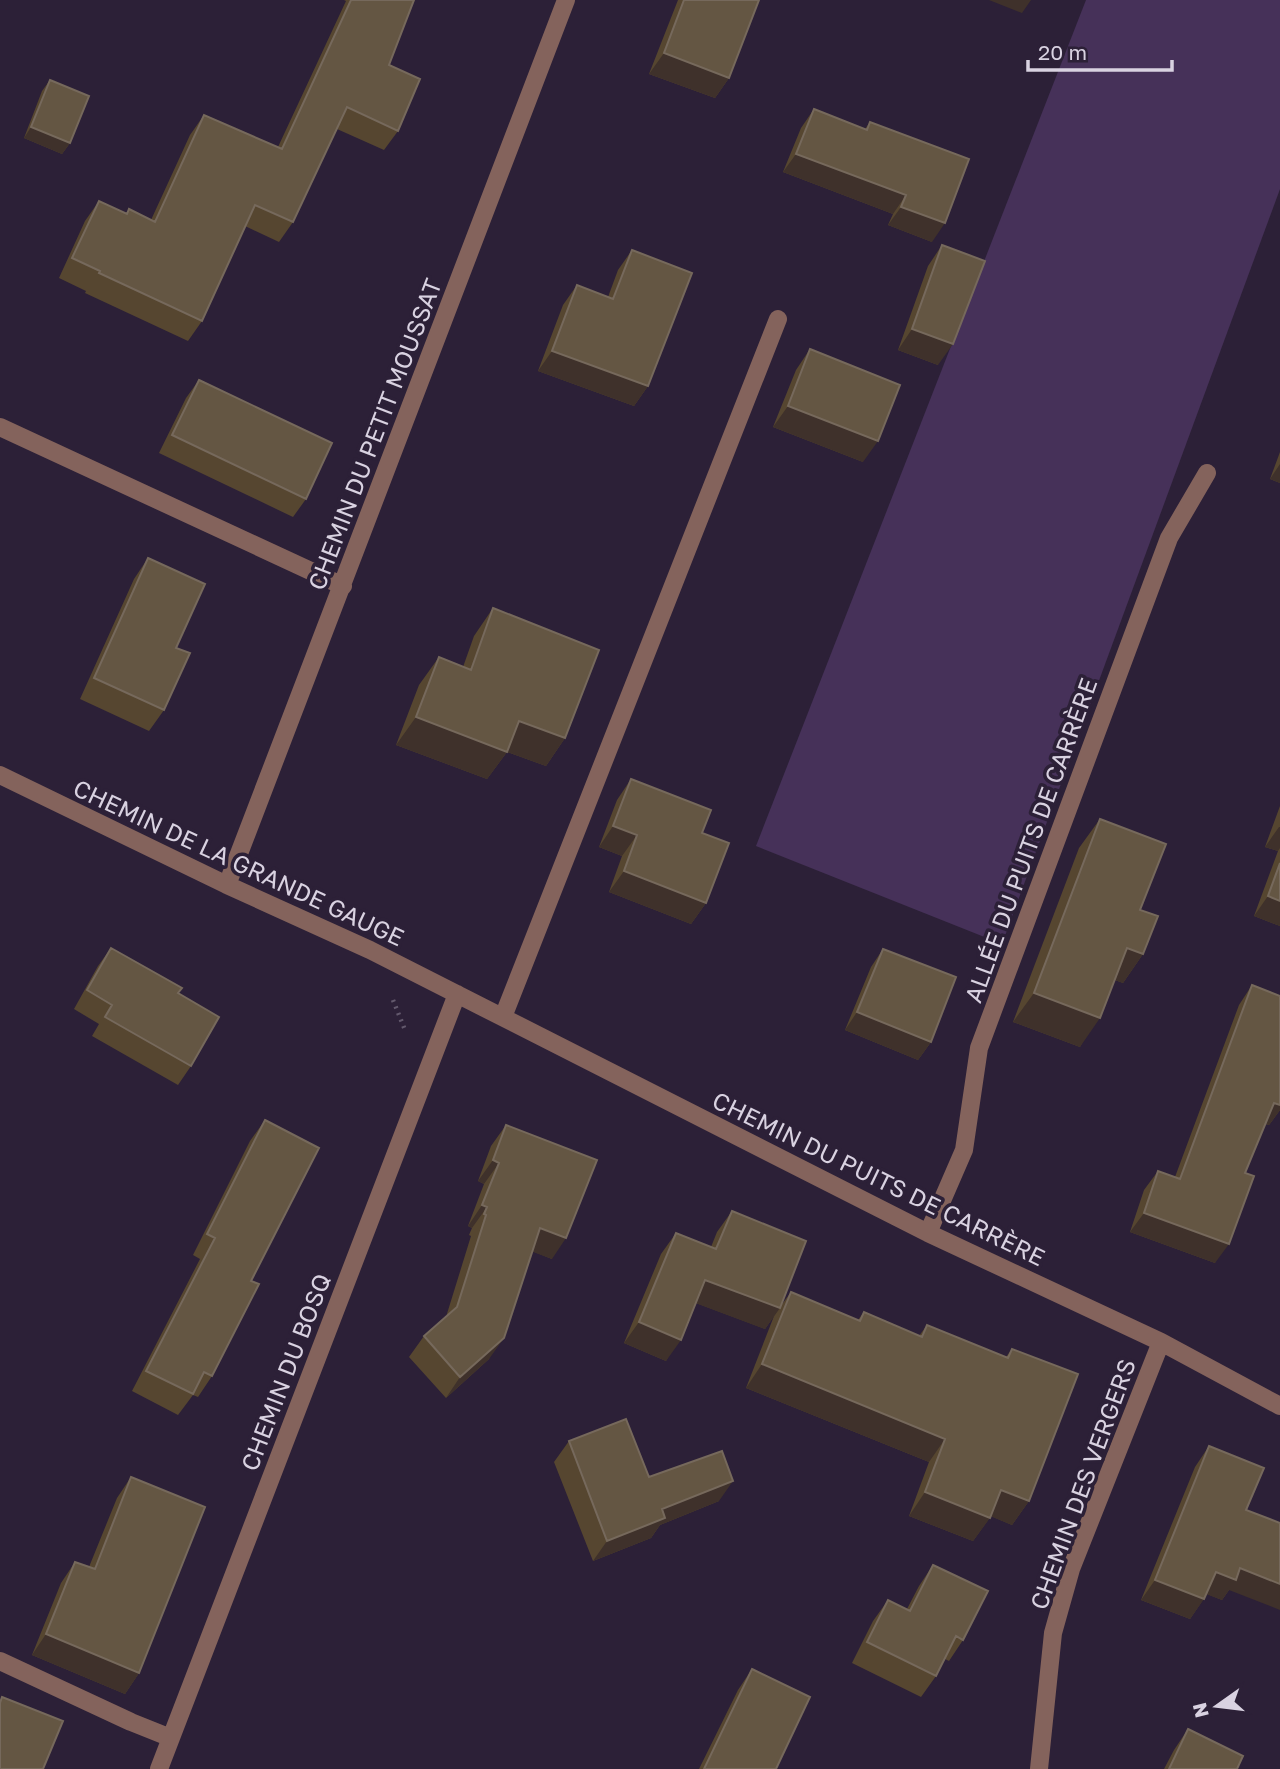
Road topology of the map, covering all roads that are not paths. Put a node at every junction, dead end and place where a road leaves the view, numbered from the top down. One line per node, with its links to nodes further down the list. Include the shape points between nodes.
1 (566, 0): 5 (street, CHEMIN DU PETIT MOUSSAT)
2 (778, 319): 9 (street)
3 (0, 427): 5 (street)
4 (1207, 473): 10 (street, ALLÉE DU PUITS DE CARRÈRE, via 1169,538 979,1048 964,1150)
5 (343, 586): 7 (street, CHEMIN DU PETIT MOUSSAT)
6 (0, 775): 7 (street, CHEMIN DE LA GRANDE GAUGE)
7 (227, 884): 8 (street, CHEMIN DE LA GRANDE GAUGE)
8 (457, 994): 9 (street, CHEMIN DU PUITS DE CARRÈRE); 14 (street, CHEMIN DU BOSQ)
9 (503, 1017): 10 (street, CHEMIN DU PUITS DE CARRÈRE)
10 (928, 1233): 11 (street, CHEMIN DU PUITS DE CARRÈRE)
11 (1161, 1342): 12 (street, CHEMIN DU PUITS DE CARRÈRE); 16 (street, CHEMIN DES VERGERS, via 1071,1569 1053,1633)
12 (1280, 1406)
13 (0, 1661): 14 (street)
14 (171, 1738): 15 (street, CHEMIN DU BOSQ)
15 (159, 1769)
16 (1040, 1769)

